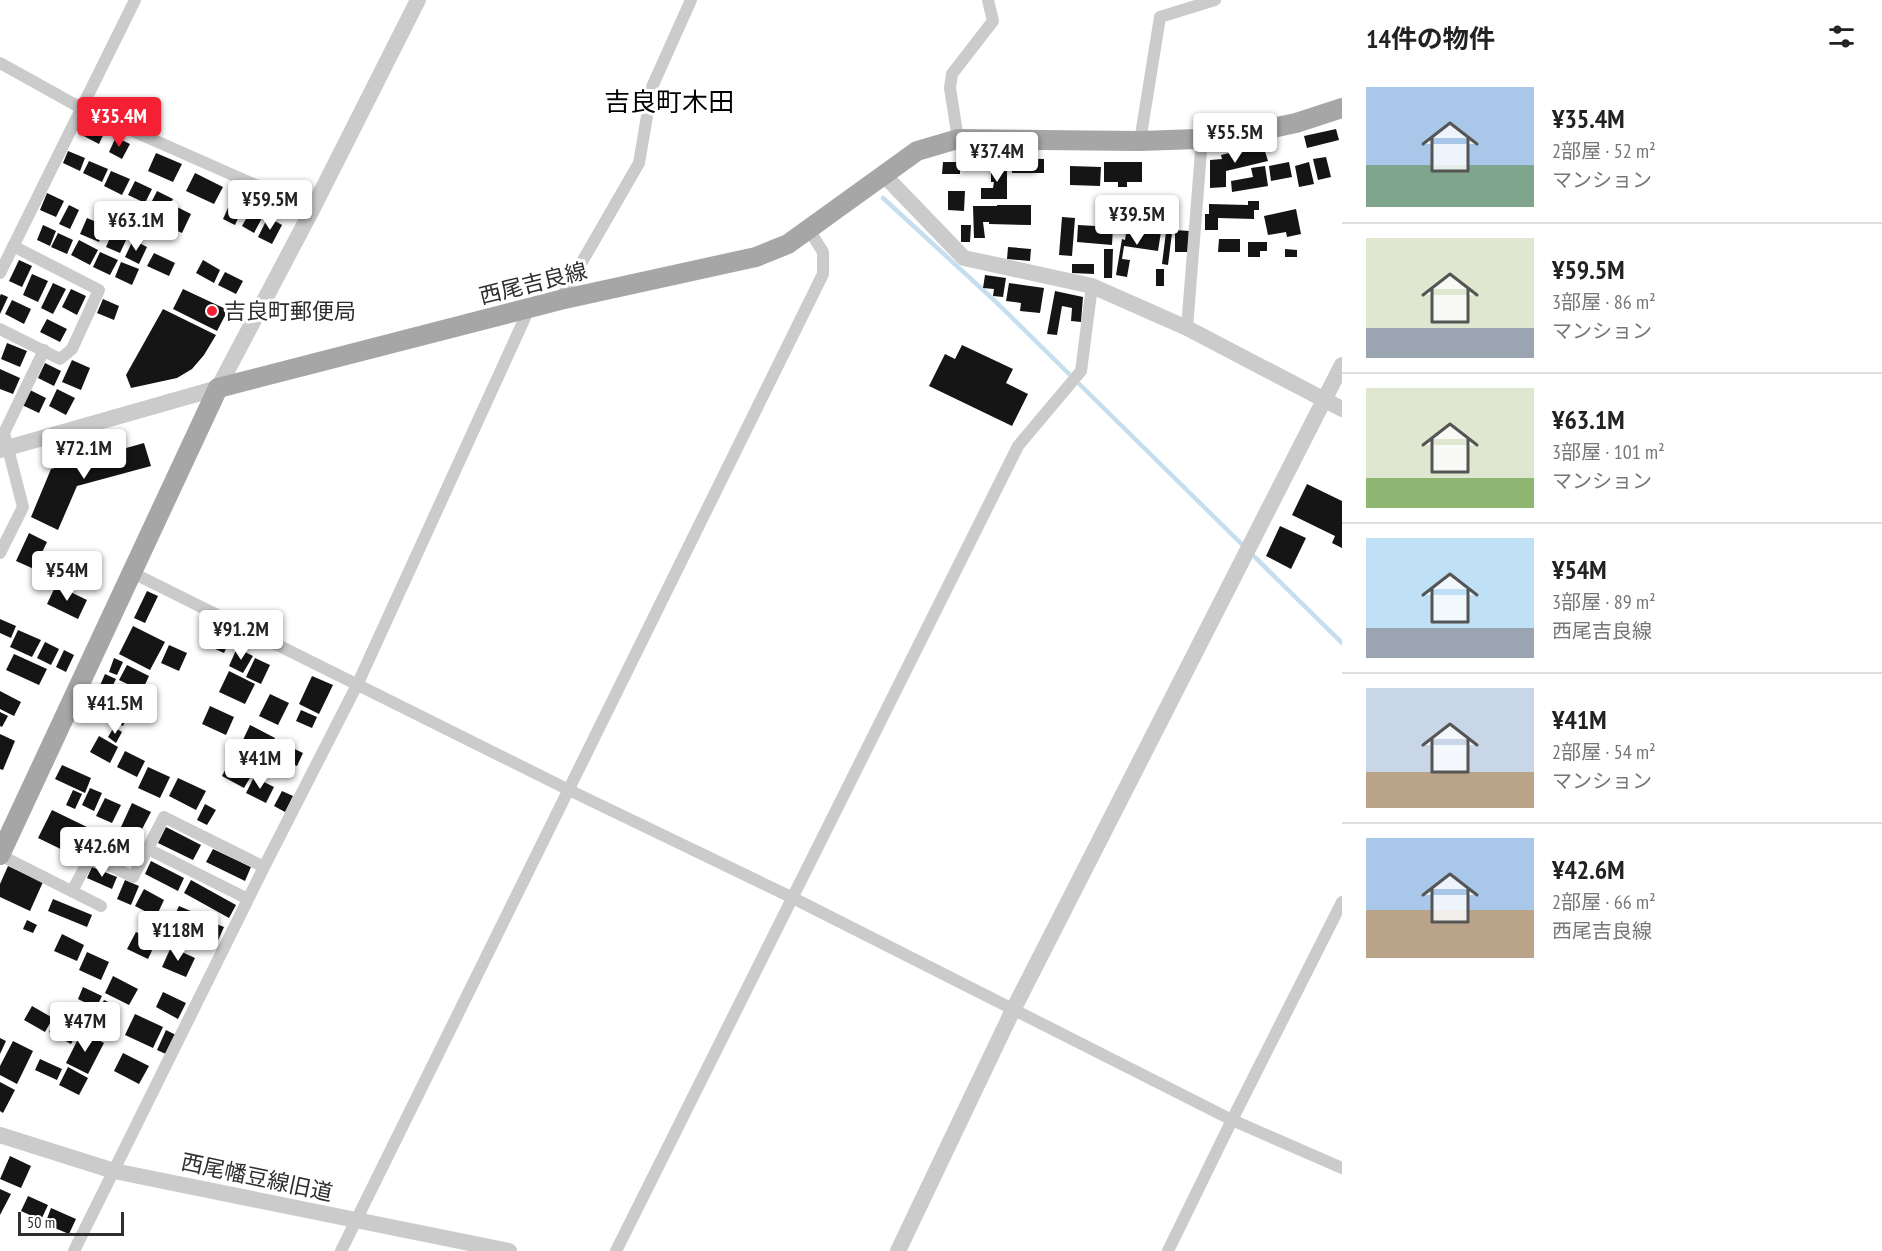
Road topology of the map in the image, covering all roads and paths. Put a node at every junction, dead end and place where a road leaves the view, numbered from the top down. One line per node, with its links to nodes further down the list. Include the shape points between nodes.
1 (135, 0): 7 (street)
2 (418, 0): 13 (street)
3 (691, 0): 18 (street, via 652,87 639,163)
4 (988, 0): 9 (street, via 993,21 952,74 950,88)
5 (1215, 0): 11 (street, via 1160,17)
6 (0, 63): 7 (street)
7 (81, 108): 13 (street); 15 (street)
8 (1342, 108): 10 (main road, 西尾吉良線, via 1296,123 1226,138)
9 (958, 139): 11 (main road, 西尾吉良線); 12 (main road, 西尾吉良線, via 917,151)
10 (1202, 139): 11 (main road, 西尾吉良線); 20 (street)
11 (1140, 141)
12 (876, 180): 14 (main road, 西尾吉良線); 17 (street, via 964,258)
13 (312, 210): 24 (street)
14 (810, 230): 18 (main road, 西尾吉良線, via 756,257); 31 (street, via 823,252 823,274)
15 (13, 246): 16 (street); 22 (street, via 99,290 72,349 60,358)
16 (0, 273)
17 (1092, 286): 20 (street); 36 (street, via 1081,372 1018,446)
18 (560, 300): 19 (main road, 西尾吉良線)
19 (529, 309): 24 (main road, 西尾吉良線); 30 (street)
20 (1187, 328): 25 (street)
21 (0, 329): 22 (street)
22 (44, 350): 27 (street, via 4,433)
23 (1342, 365): 25 (street)
24 (218, 388): 27 (street); 29 (main road)
25 (1323, 401): 26 (street); 40 (street)
26 (1342, 409)
27 (4, 449): 28 (street, via 23,507)
28 (0, 553)
29 (133, 573): 30 (street); 32 (main road)
30 (358, 683): 31 (street); 34 (street)
31 (569, 790): 36 (street); 45 (street)
32 (2, 848): 35 (street)
33 (148, 849): 34 (street, via 164,817); 35 (street, via 133,877 91,856); 37 (street)
34 (264, 867): 37 (street)
35 (72, 891): 39 (street)
36 (793, 898): 40 (street); 49 (street)
37 (248, 899): 44 (street)
38 (1342, 902): 41 (street)
39 (101, 906)
40 (1013, 1010): 41 (street); 50 (street)
41 (1232, 1120): 43 (street); 51 (street)
42 (0, 1135): 44 (street, 西尾幡豆線旧道)
43 (1342, 1168)
44 (114, 1171): 45 (street, 西尾幡豆線旧道); 46 (street)
45 (356, 1221): 47 (street); 48 (street, 西尾幡豆線旧道)
46 (74, 1251)
47 (341, 1251)
48 (509, 1251)
49 (616, 1251)
50 (898, 1251)
51 (1168, 1251)

